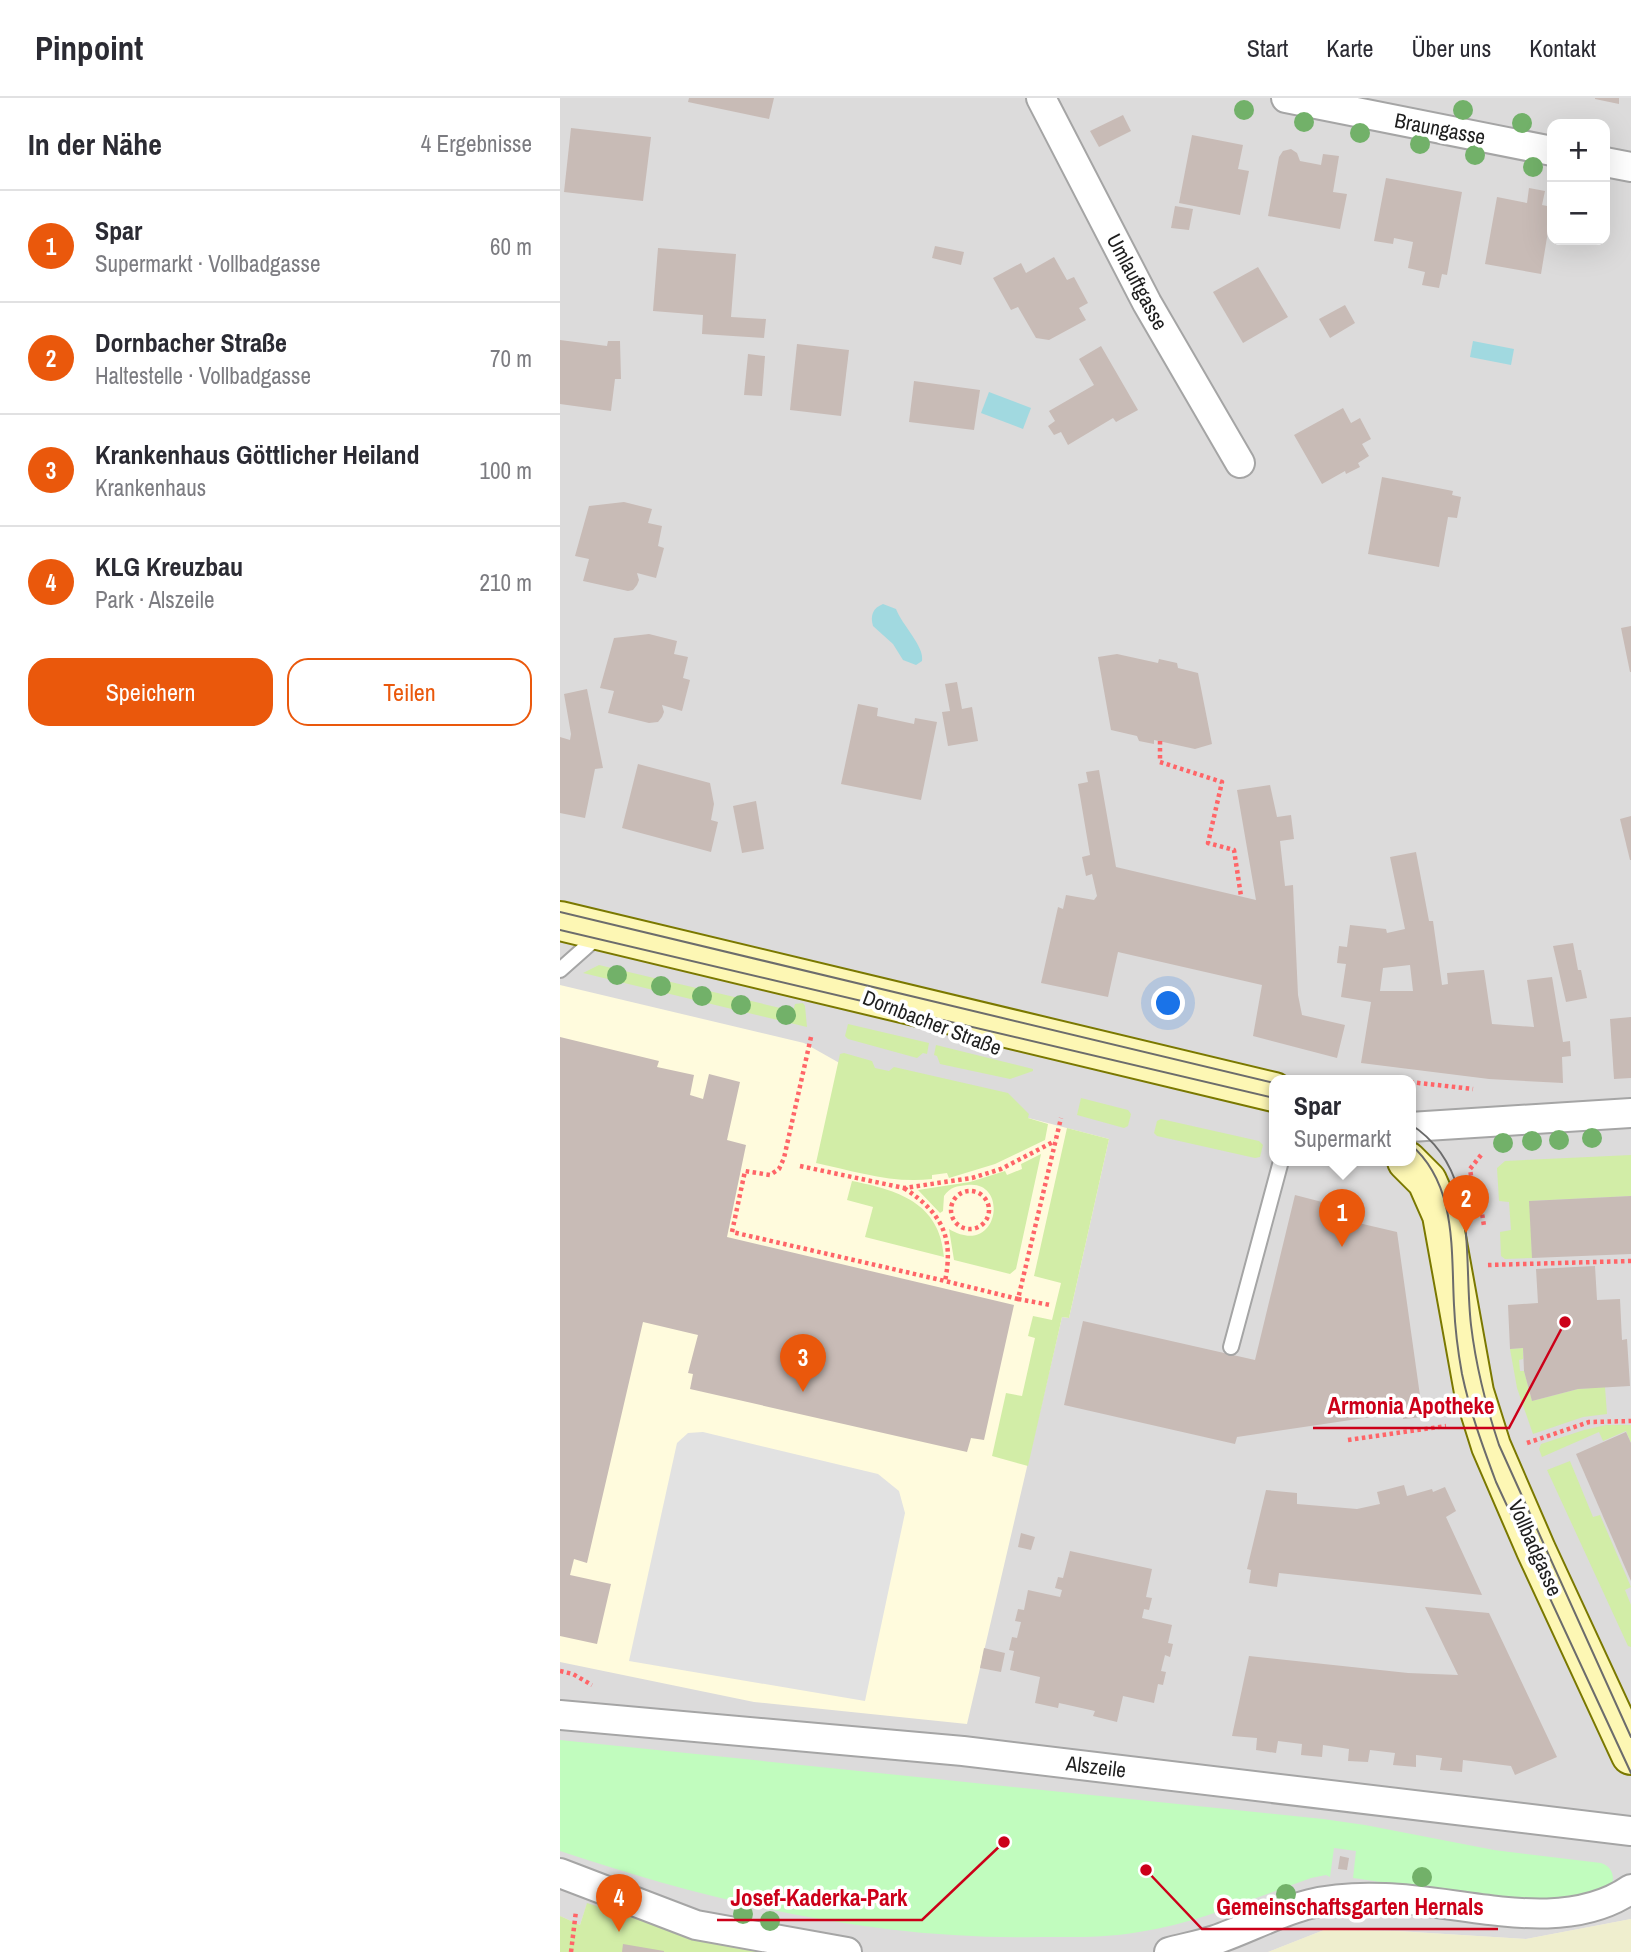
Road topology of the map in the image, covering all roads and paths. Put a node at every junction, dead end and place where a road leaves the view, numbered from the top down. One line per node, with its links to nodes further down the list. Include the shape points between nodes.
1 (1041, 98): 6 (street, Umlauftgasse, via 1147,303)
2 (1286, 98): 3 (street, Braungasse)
3 (1547, 150)
4 (1610, 163): 5 (street)
5 (1631, 167)
6 (1240, 463)
7 (1160, 741): 8 (path, via 1160,762 1222,782 1208,843 1234,849)
8 (1241, 896)
9 (571, 923): 10 (lane, via 595,939); 11 (main road, Dornbacher Straße)
10 (560, 970)
11 (836, 987): 15 (main road, Dornbacher Straße); 17 (main road, Dornbacher Straße, via 1005,1052)
12 (811, 1037): 32 (path, via 784,1158 770,1175 746,1171 732,1232)
13 (1416, 1083): 14 (path)
14 (1475, 1089)
15 (1269, 1091)
16 (1631, 1113): 19 (street)
17 (1269, 1115)
18 (1061, 1118): 21 (path)
19 (1416, 1127)
20 (1416, 1140): 35 (main road, Vollbadgasse, via 1441,1169 1455,1203)
21 (1056, 1141): 27 (path, via 972,1178); 33 (path)
22 (1479, 1158): 26 (path)
23 (800, 1166): 27 (path)
24 (1280, 1166): 36 (lane)
25 (1415, 1168): 35 (main road, Vollbadgasse, via 1442,1215)
26 (1470, 1169)
27 (904, 1188): 29 (path)
28 (951, 1217): 28 (path, via 965,1229 977,1228 989,1213 987,1201 971,1190 958,1194); 29 (path)
29 (942, 1222): 32 (path, via 948,1251)
30 (1631, 1261): 31 (path)
31 (1485, 1265)
32 (945, 1281): 33 (path)
33 (1018, 1300): 34 (path)
34 (1051, 1306)
35 (1464, 1332): 40 (main road, Vollbadgasse, via 1474,1392)
36 (1231, 1347)
37 (1631, 1421): 40 (path, via 1589,1422 1530,1443)
38 (1446, 1426): 39 (path)
39 (1348, 1440)
40 (1491, 1446): 44 (main road, Vollbadgasse)
41 (560, 1671): 42 (path)
42 (596, 1687)
43 (560, 1715): 45 (street, Alszeile, via 963,1751)
44 (1631, 1755)
45 (1631, 1831)
46 (560, 1873): 50 (street, via 696,1925)
47 (1631, 1889): 51 (street, via 1604,1904 1550,1913 1386,1898 1338,1900 1310,1904)
48 (568, 1907): 49 (path, via 576,1910)
49 (571, 1952)
50 (847, 1952)
51 (1169, 1952)

